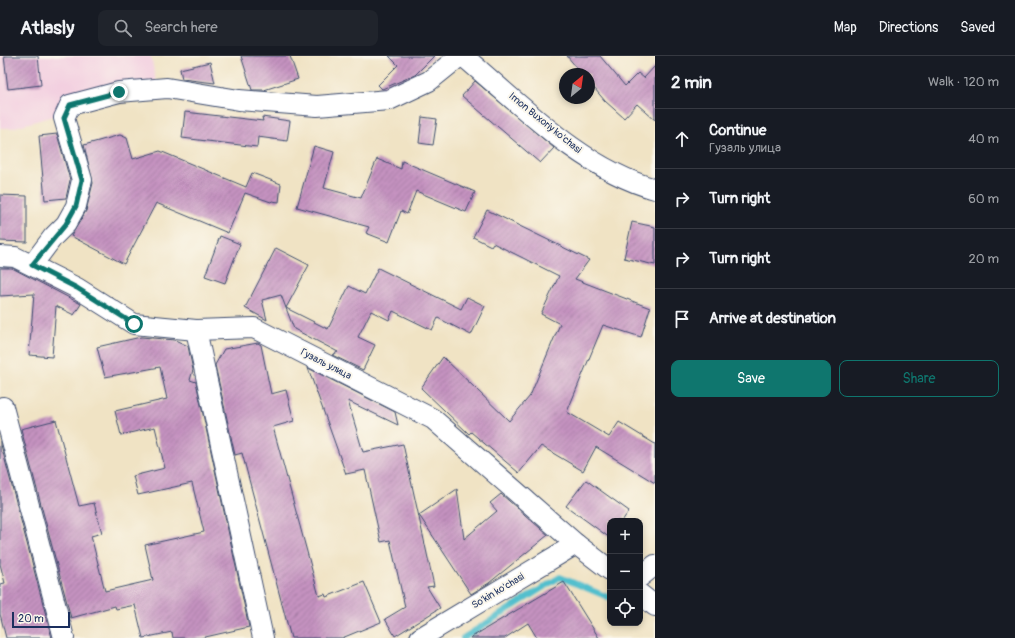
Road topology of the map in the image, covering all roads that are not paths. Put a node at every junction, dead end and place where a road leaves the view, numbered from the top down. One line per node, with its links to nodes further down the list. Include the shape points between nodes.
1 (461, 56): 2 (street, Imon Buxoriy ko'chasi, via 583,154 624,177); 4 (street, via 430,81 389,100 317,106 239,100 167,88 119,92 70,105 64,118 82,180 76,206 66,224)
2 (655, 189)
3 (0, 256): 4 (street, Гузаль улица, via 15,257)
4 (32, 265): 5 (street, Гузаль улица, via 77,288 134,324)
5 (196, 330): 7 (street, Гузаль улица, via 254,328 433,419); 14 (street)
6 (3, 407): 13 (street)
7 (576, 544): 9 (street, Гузаль улица); 15 (street, So'kin ko'chasi)
8 (655, 566): 10 (street)
9 (607, 568)
10 (643, 575)
11 (643, 596): 12 (street)
12 (655, 606)
13 (64, 638)
14 (263, 638)
15 (420, 638)

